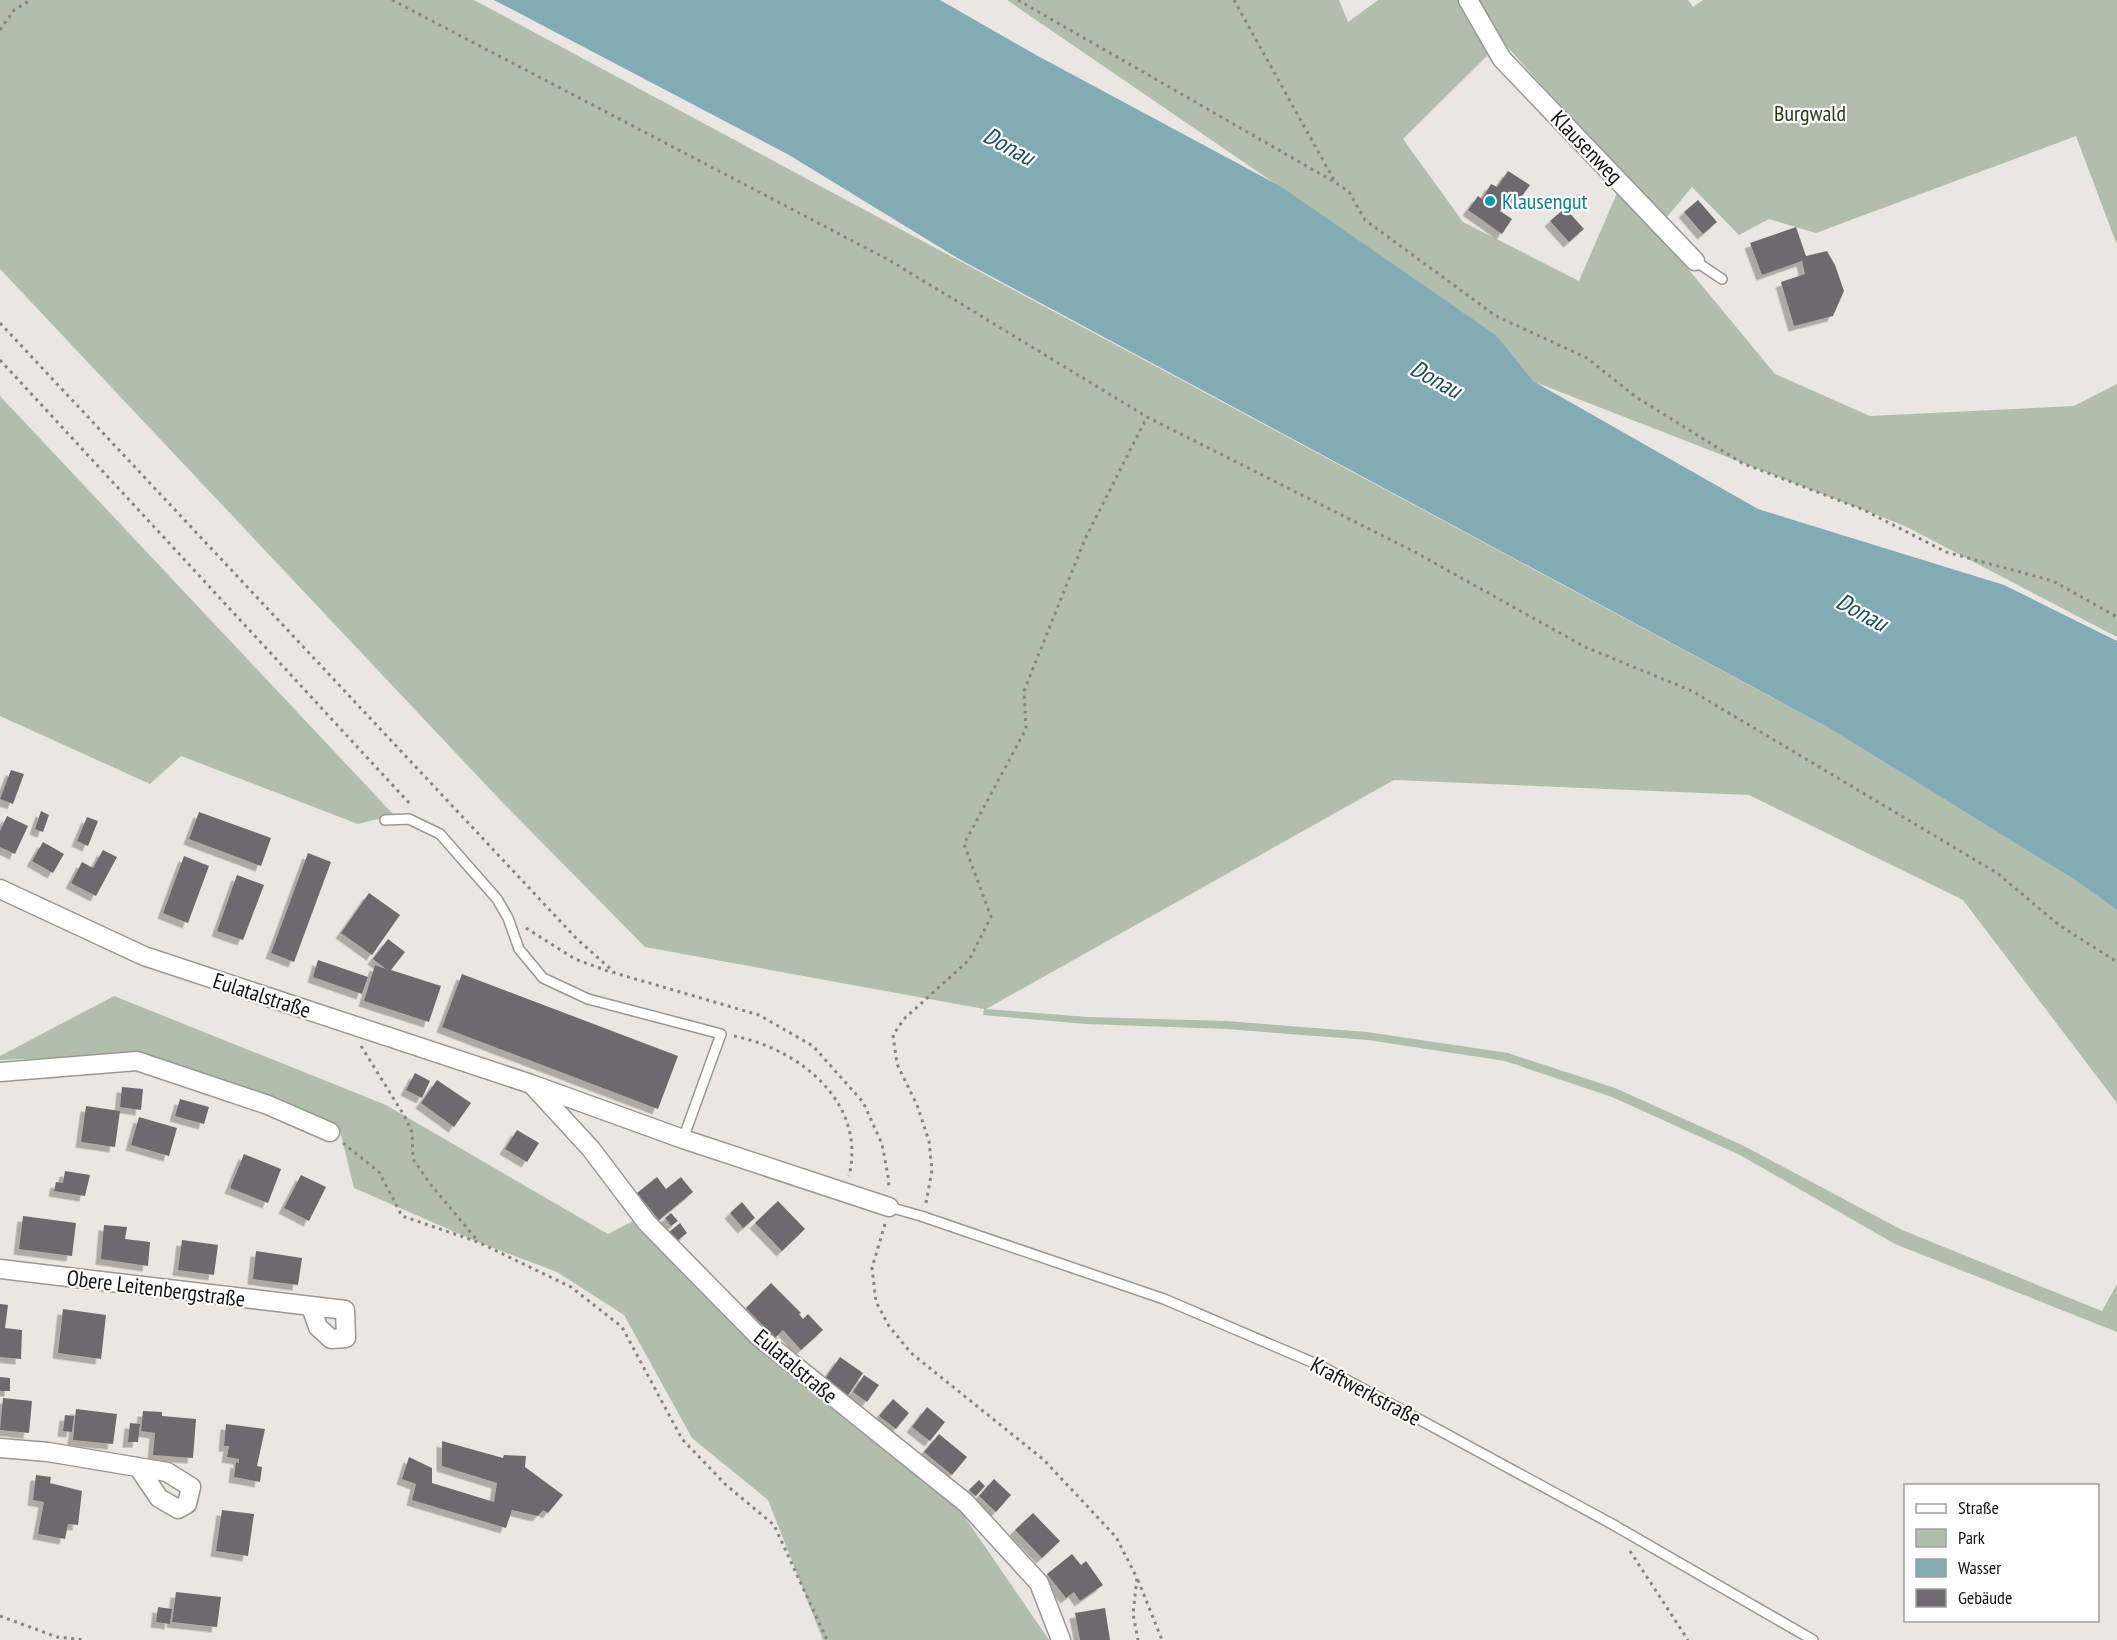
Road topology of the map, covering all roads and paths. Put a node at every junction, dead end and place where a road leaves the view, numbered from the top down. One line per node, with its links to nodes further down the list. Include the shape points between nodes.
1 (31, 0): 6 (path, via 14,10)
2 (392, 0): 12 (path, via 890,260)
3 (1018, 0): 7 (path)
4 (1234, 0): 7 (path)
5 (1468, 0): 8 (street, Klausenweg, via 1502,59)
6 (0, 30)
7 (1336, 183): 13 (path, via 1349,192 1365,220 1496,316 1587,358 1636,397 1742,463 1864,510 1946,552 2053,581)
8 (1695, 261): 9 (lane, Klausenweg)
9 (1722, 279)
10 (0, 323): 19 (path, via 568,930)
11 (0, 360): 15 (path)
12 (1147, 417): 18 (path, via 1413,552 1585,647 1692,691 1997,873 2059,925); 28 (path, via 1085,539 1024,691 1026,729 964,844 991,916 969,960 904,1019 893,1035 897,1064 929,1141 932,1170)
13 (2117, 617)
14 (385, 820): 15 (lane, via 410,819)
15 (429, 827): 17 (lane, via 458,853)
16 (0, 889): 20 (street, Eulatalstraße, via 144,956)
17 (508, 918): 19 (path, via 575,959); 21 (lane, via 519,949 543,978 588,999)
18 (2117, 962)
19 (615, 973): 27 (path, via 759,1015 813,1046 863,1102 882,1144)
20 (353, 1025): 23 (street, Eulatalstraße); 29 (path, via 364,1052 412,1132 413,1159)
21 (721, 1034): 25 (lane); 26 (path, via 754,1040 792,1058 837,1100 848,1120 852,1143 852,1166)
22 (0, 1072): 24 (street, via 137,1061 268,1105)
23 (531, 1084): 25 (street, Eulatalstraße); 39 (street, Eulatalstraße, via 591,1149 647,1223 759,1337 966,1503 1039,1583)
24 (330, 1132): 29 (path, via 379,1172 402,1216)
25 (683, 1139): 26 (street, Eulatalstraße)
26 (845, 1192): 27 (street, Eulatalstraße)
27 (889, 1207): 28 (lane, Kraftwerkstraße); 35 (path, via 872,1268 876,1302 889,1326 910,1353 1044,1460 1116,1537)
28 (921, 1216): 34 (lane, Kraftwerkstraße, via 1164,1299 1321,1366)
29 (478, 1242): 38 (path, via 571,1287 622,1327 682,1439 725,1484 774,1525)
30 (0, 1269): 31 (street, Obere Leitenbergstraße)
31 (311, 1307)
32 (0, 1448): 33 (street)
33 (138, 1467)
34 (1612, 1524): 42 (path); 43 (lane, Kraftwerkstraße)
35 (1137, 1578): 40 (path, via 1133,1614); 41 (path)
36 (0, 1616): 37 (path, via 57,1637)
37 (85, 1640)
38 (827, 1640)
39 (1061, 1640)
40 (1138, 1640)
41 (1162, 1640)
42 (1688, 1640)
43 (1813, 1640)

